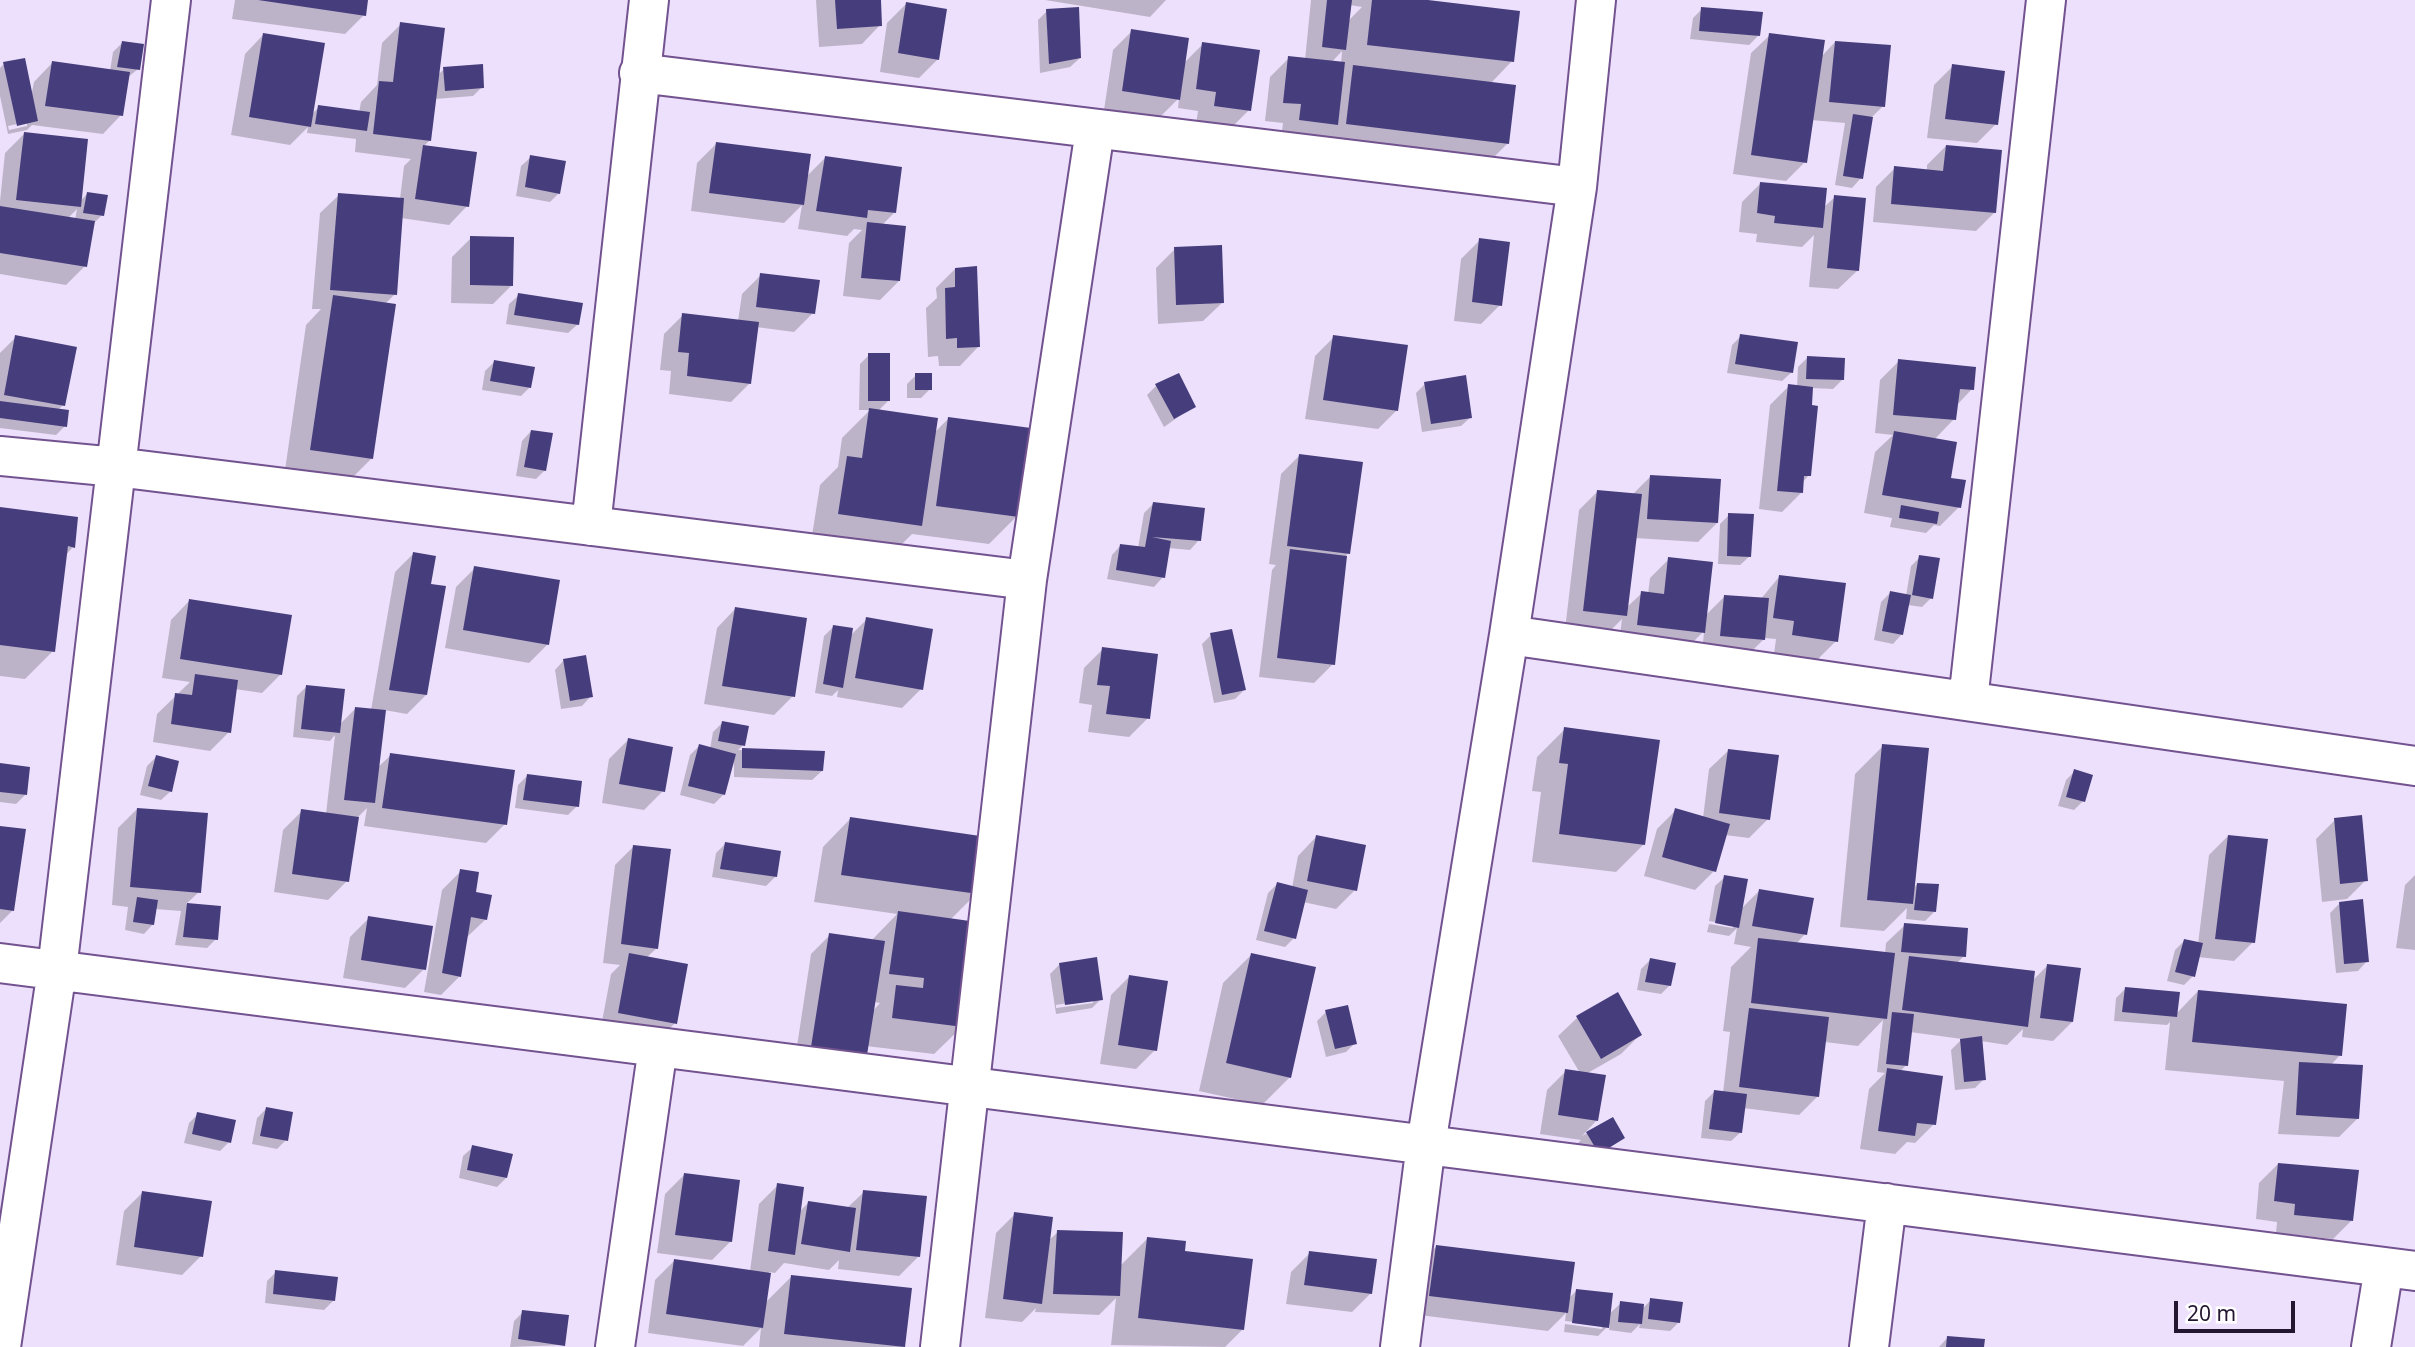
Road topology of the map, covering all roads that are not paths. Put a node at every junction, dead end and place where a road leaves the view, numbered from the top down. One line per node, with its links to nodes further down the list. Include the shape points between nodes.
1 (171, 0): 9 (street)
2 (649, 0): 5 (street)
3 (1595, 0): 7 (street)
4 (2046, 0): 13 (street)
5 (639, 73): 6 (street); 10 (street)
6 (1096, 130): 7 (street); 11 (street)
7 (1577, 187): 12 (street)
8 (0, 456): 9 (street)
9 (116, 467): 10 (street); 16 (street)
10 (590, 526): 11 (street)
11 (1027, 580): 18 (street)
12 (1509, 635): 13 (street); 19 (street)
13 (1968, 701): 14 (street)
14 (2415, 766)
15 (0, 963): 16 (street)
16 (57, 970): 17 (street); 22 (street)
17 (658, 1046): 18 (street); 23 (street)
18 (972, 1087): 19 (street); 24 (street)
19 (1426, 1144): 20 (street); 25 (street)
20 (1887, 1203): 21 (street); 26 (street)
21 (2399, 1268): 27 (street)
22 (1, 1347)
23 (615, 1347)
24 (940, 1347)
25 (1400, 1347)
26 (1869, 1347)
27 (2371, 1347)

